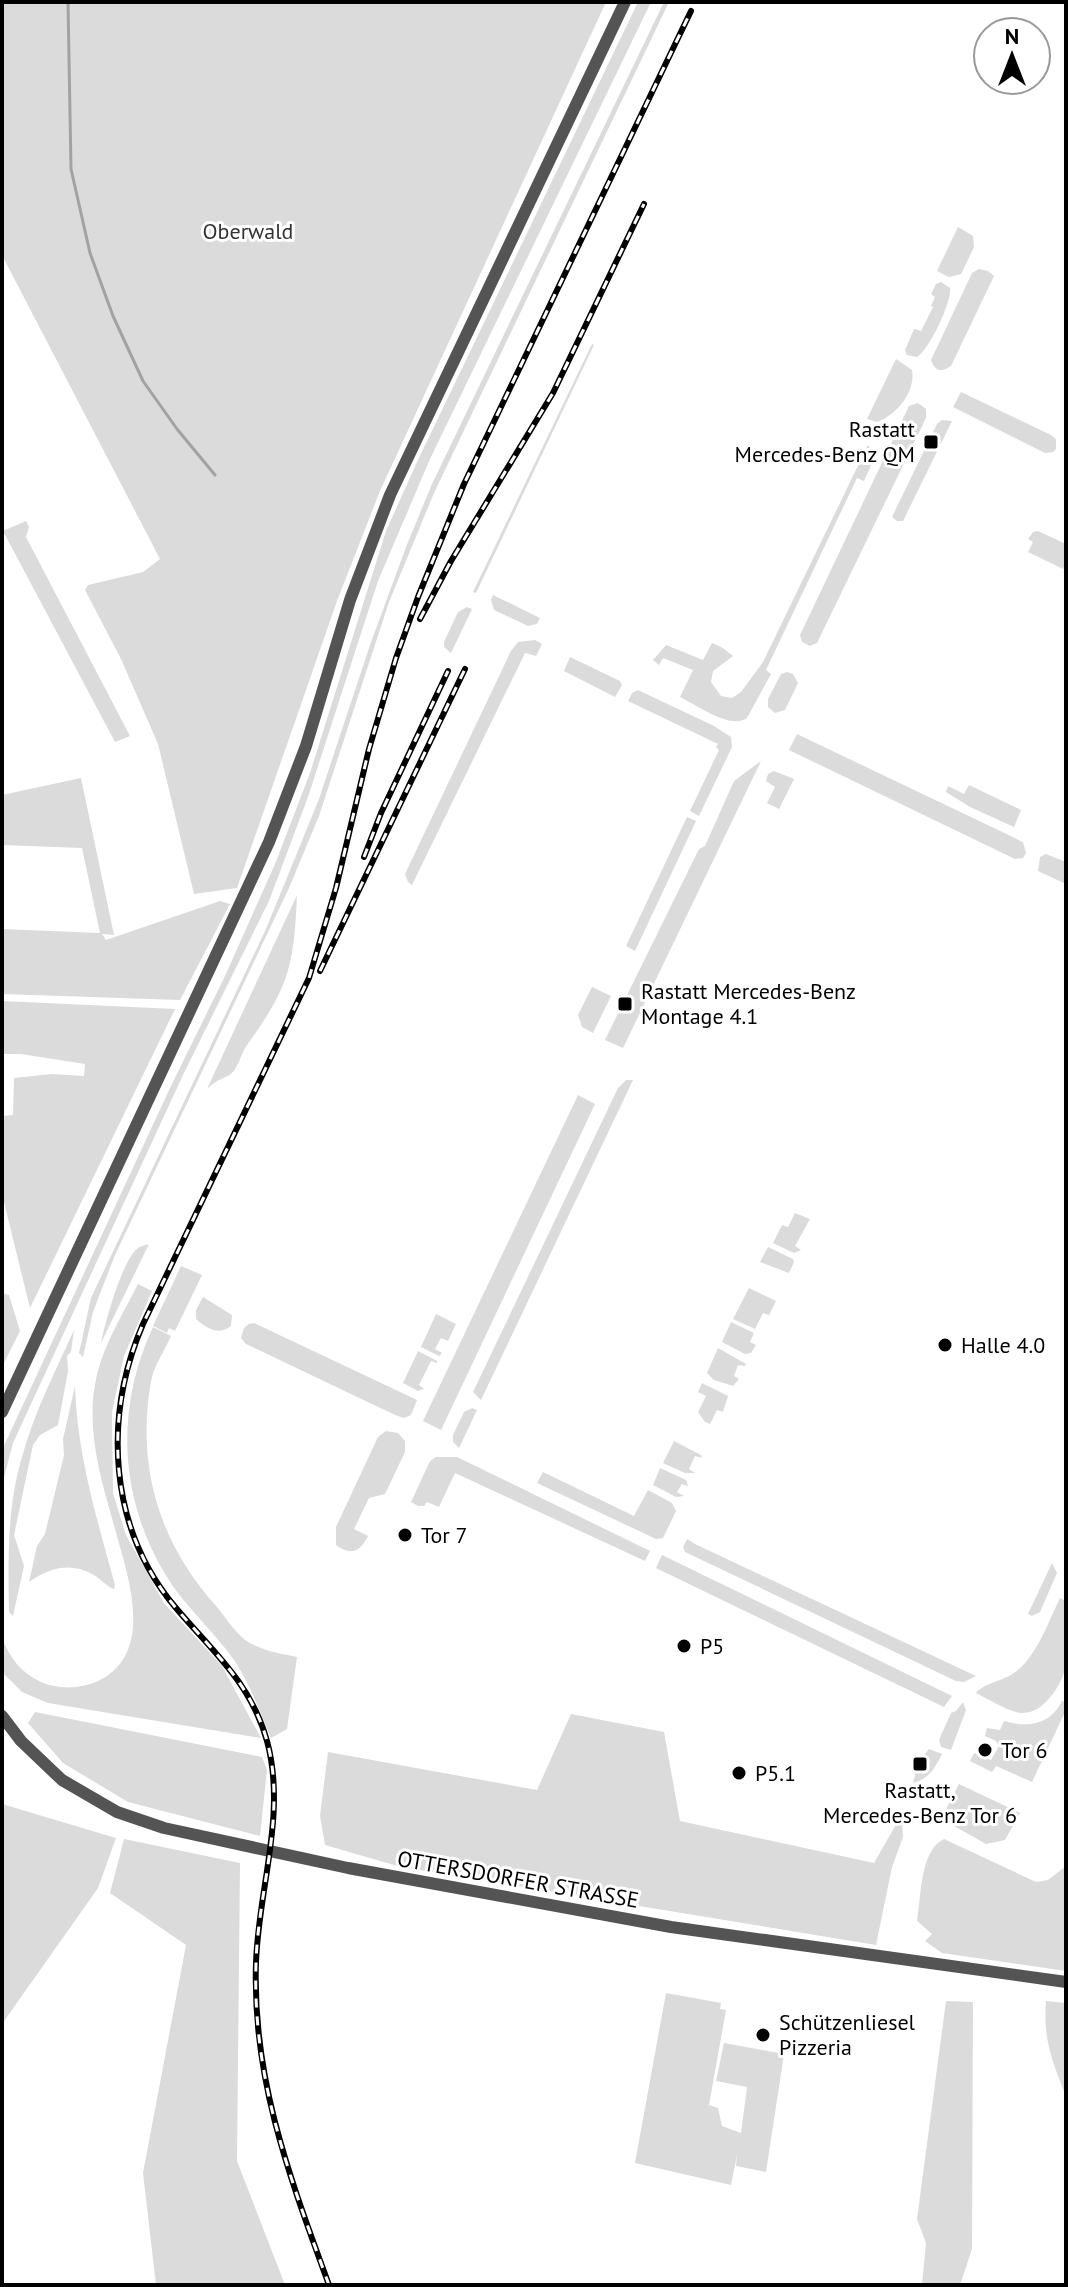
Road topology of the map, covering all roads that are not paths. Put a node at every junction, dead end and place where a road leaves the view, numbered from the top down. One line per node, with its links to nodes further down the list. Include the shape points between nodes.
1 (625, 2): 2 (street, via 390,495 269,842)
2 (2, 1412)
3 (2, 1716): 4 (street, OTTERSDORFER STRASSE, via 62,1780 117,1812 164,1828 671,1927)
4 (1066, 1982)

